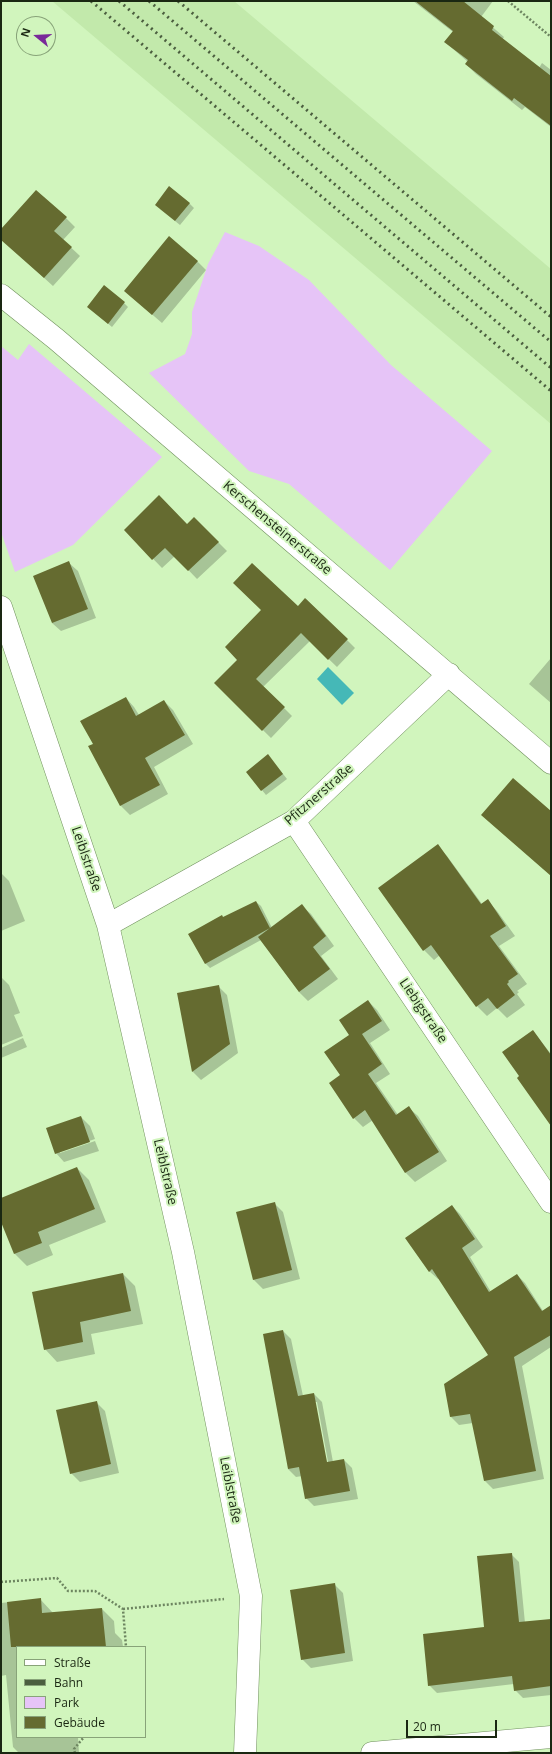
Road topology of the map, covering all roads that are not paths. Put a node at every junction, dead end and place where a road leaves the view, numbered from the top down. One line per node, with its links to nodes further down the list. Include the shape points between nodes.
1 (1, 295): 3 (street, Kerschensteinerstraße)
2 (1, 607): 6 (street, Leiblstraße)
3 (449, 674): 4 (street, Kerschensteinerstraße); 5 (street, Pfitznerstraße)
4 (551, 763)
5 (294, 821): 6 (street, Pfitznerstraße); 7 (street, Liebigstraße)
6 (108, 925): 9 (street, Leiblstraße, via 183,1252 251,1596)
7 (551, 1202)
8 (551, 1737): 10 (street)
9 (244, 1753)
10 (372, 1753)

